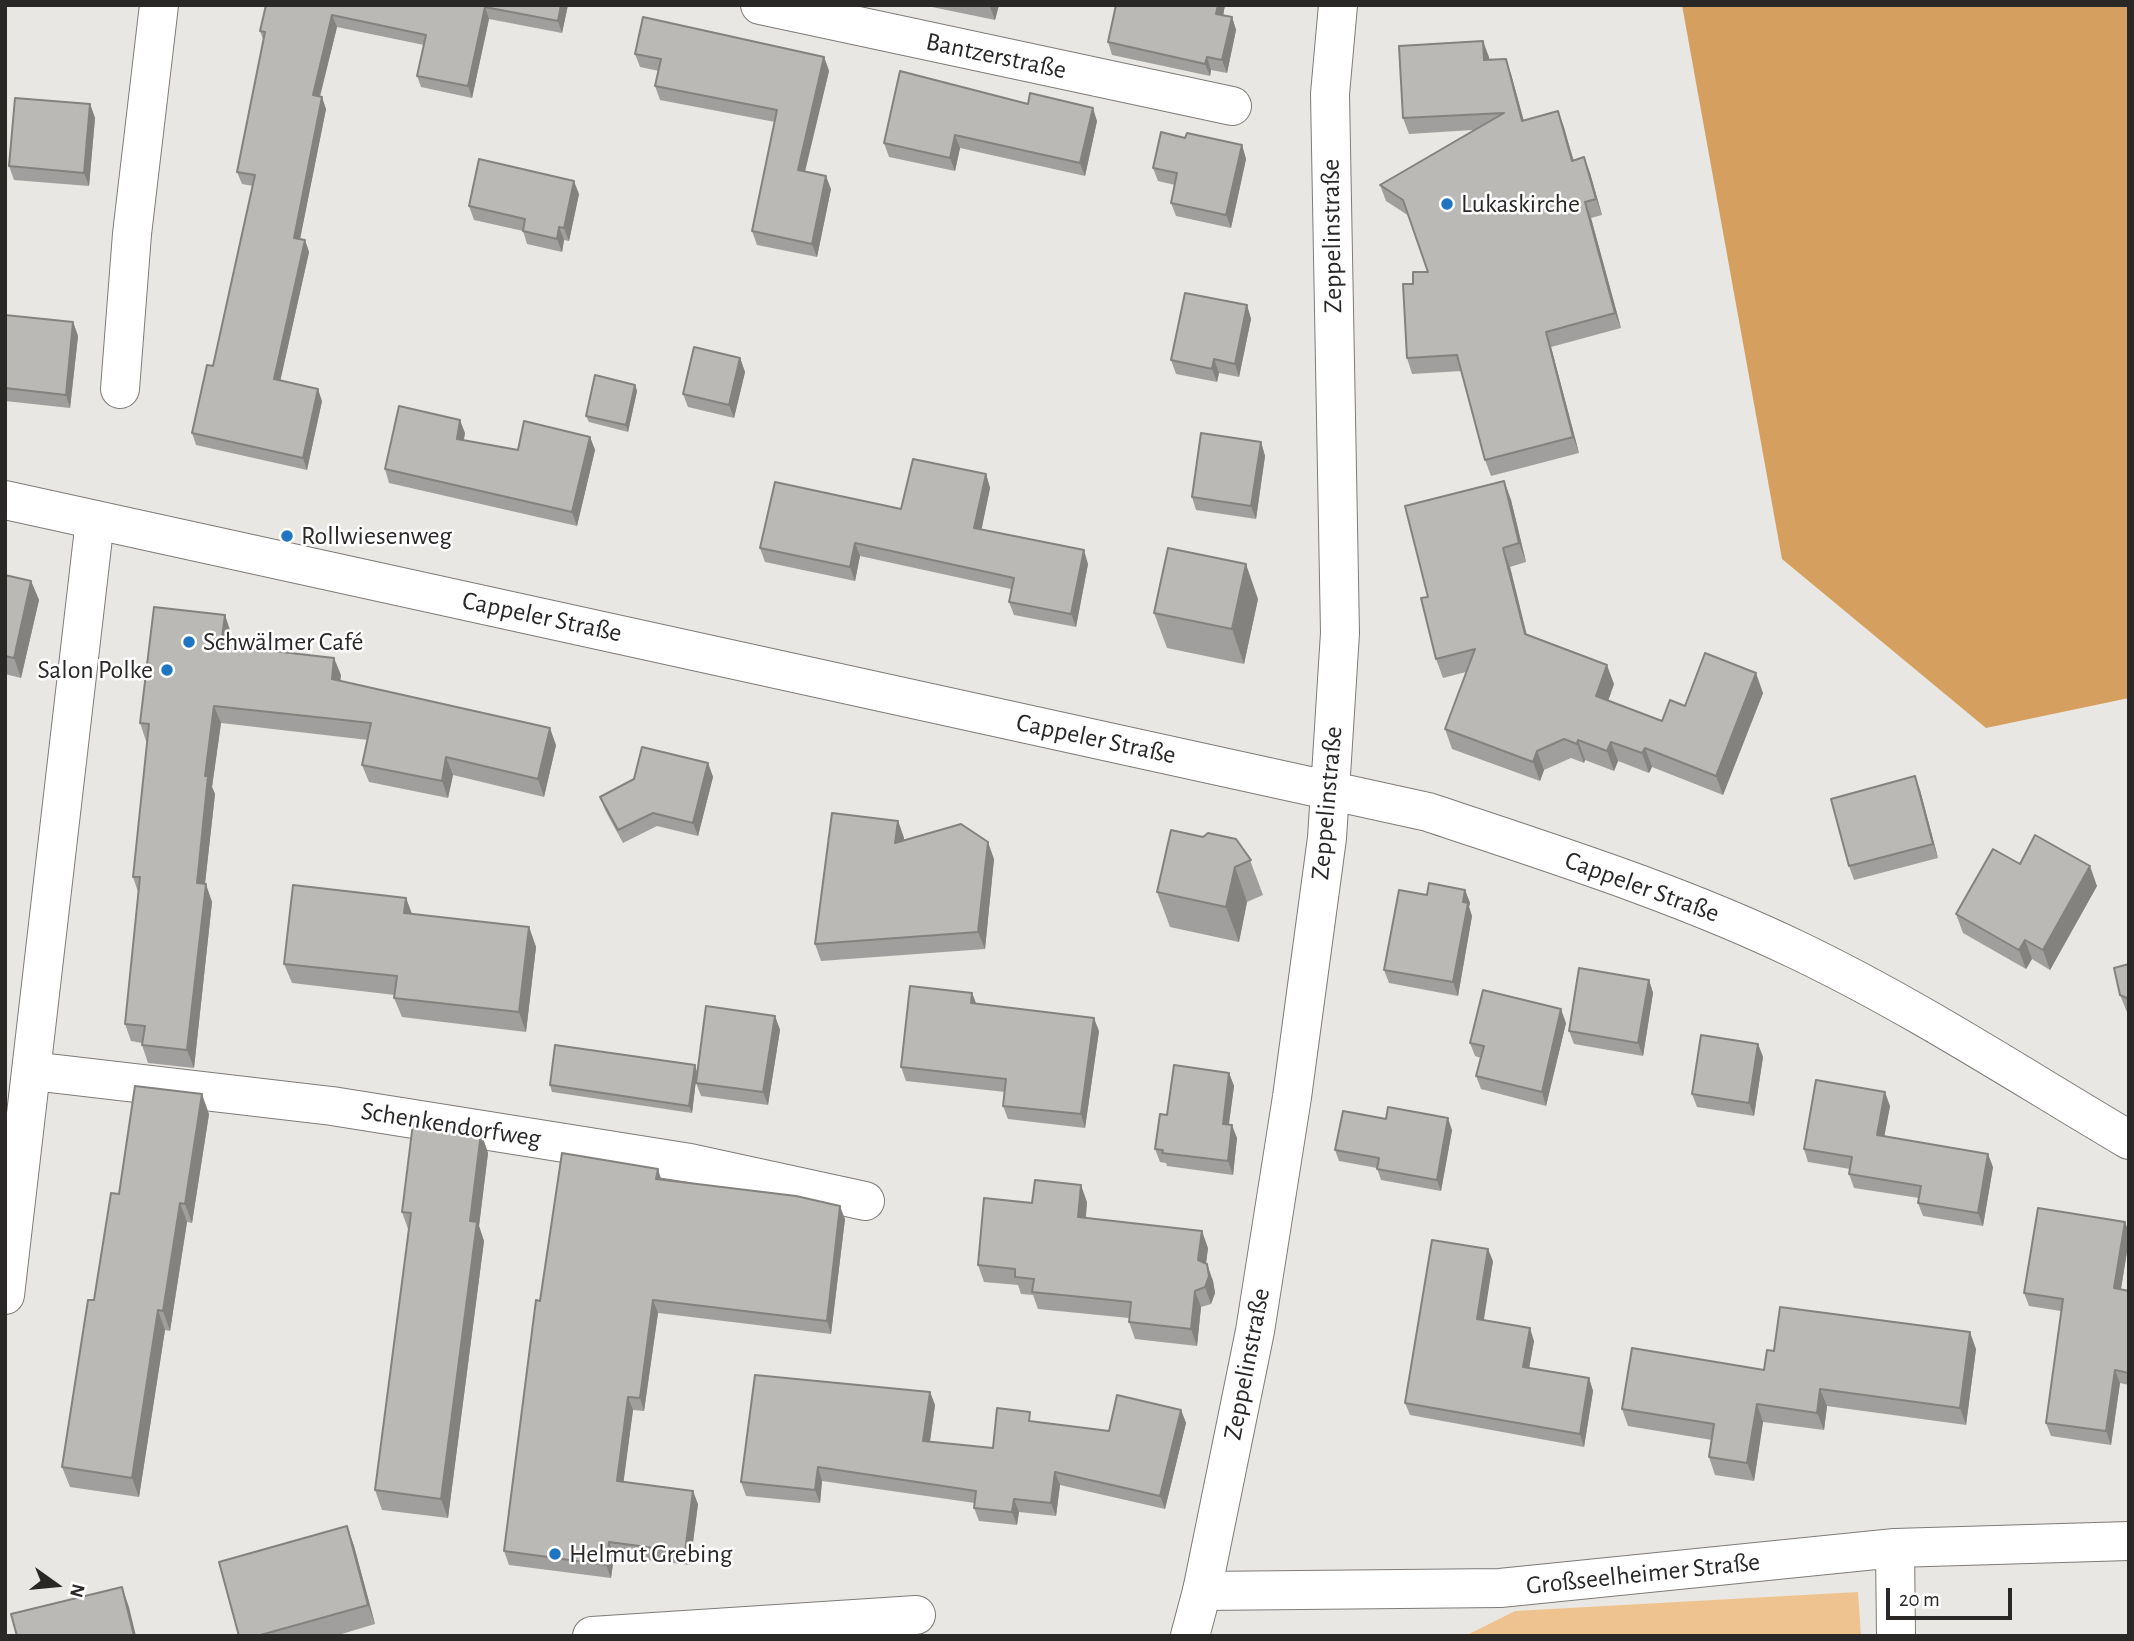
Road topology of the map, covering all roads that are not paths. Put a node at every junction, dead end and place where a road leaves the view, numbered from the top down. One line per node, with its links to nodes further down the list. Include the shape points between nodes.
1 (159, 5): 5 (main road, via 132,234)
2 (760, 5): 4 (main road, Bantzerstraße)
3 (1338, 5): 8 (main road, Zeppelinstraße, via 1331,106 1340,633)
4 (1231, 106)
5 (120, 389)
6 (5, 500): 7 (main road, Cappeler Straße)
7 (95, 520): 8 (main road, Cappeler Straße); 9 (main road)
8 (1330, 788): 10 (main road, Cappeler Straße, via 1429,812 1707,909 1930,1019); 15 (main road, Zeppelinstraße, via 1294,1083 1255,1331)
9 (32, 1071): 11 (main road, Schenkendorfweg, via 359,1111 690,1163); 12 (main road)
10 (2129, 1140)
11 (865, 1201)
12 (5, 1295)
13 (2129, 1541): 14 (main road, Großseelheimer Straße)
14 (1895, 1548): 15 (main road, Großseelheimer Straße, via 1500,1588); 19 (main road)
15 (1202, 1591): 18 (main road)
16 (916, 1615): 17 (main road)
17 (592, 1636)
18 (1190, 1636)
19 (1896, 1636)

